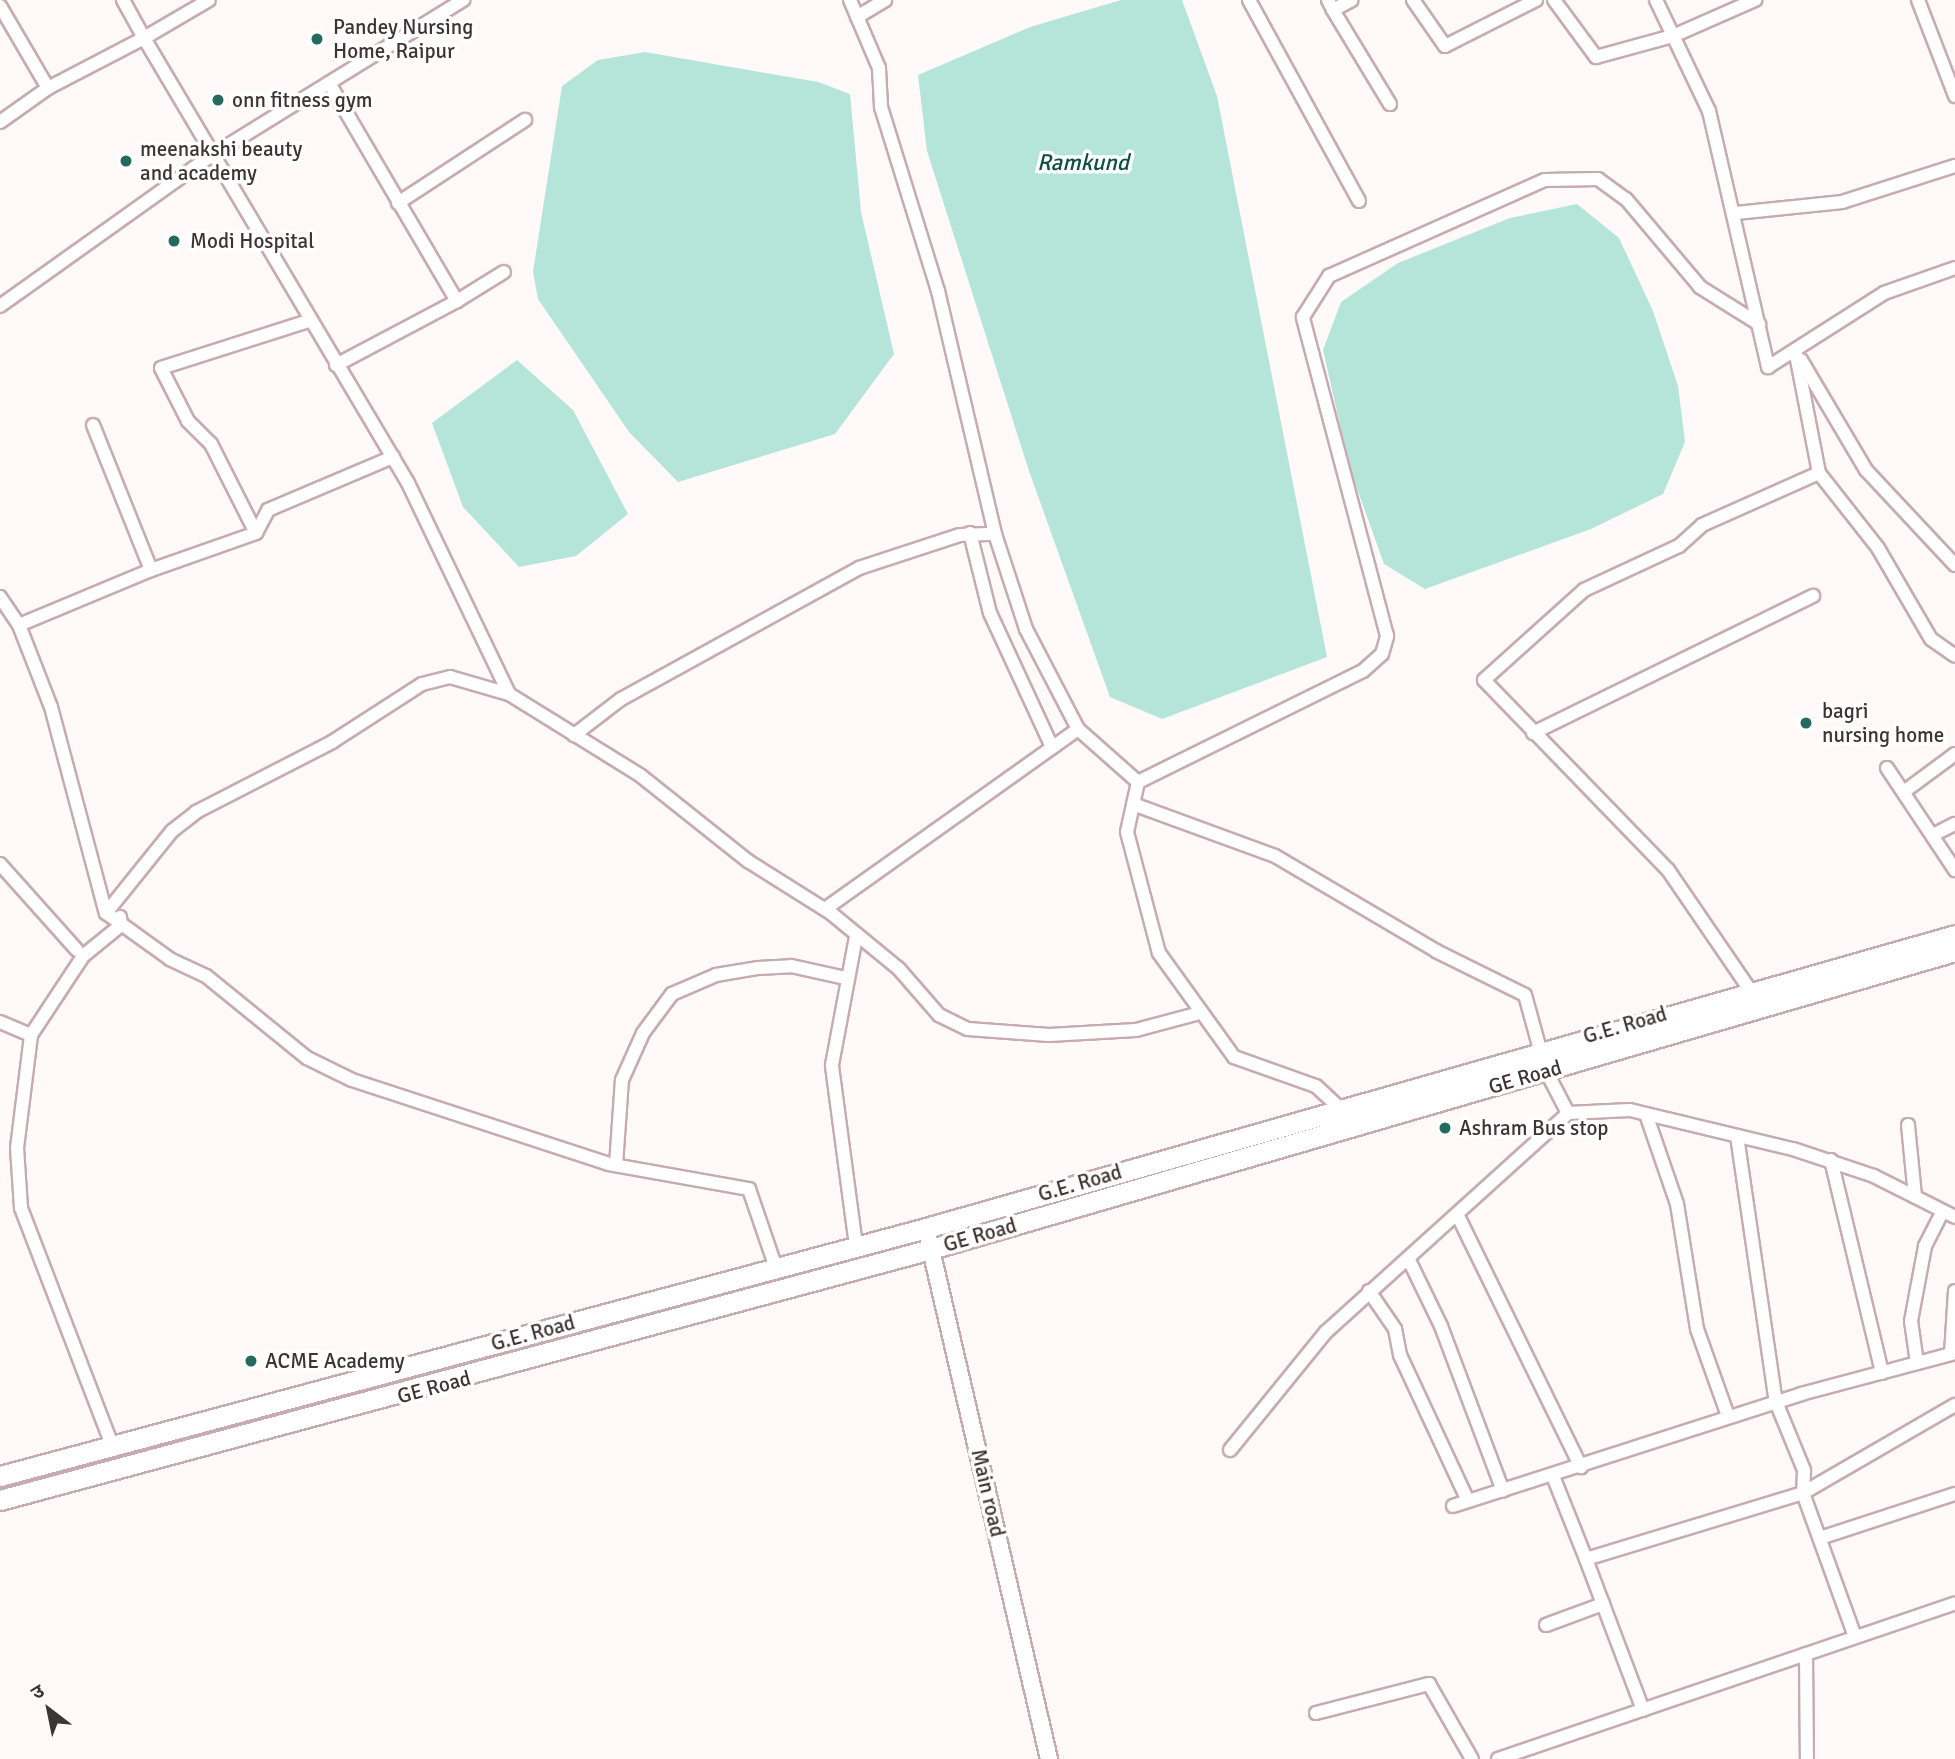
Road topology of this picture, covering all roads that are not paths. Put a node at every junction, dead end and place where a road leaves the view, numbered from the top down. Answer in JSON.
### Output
{"nodes":[{"id":1,"x":123,"y":0,"type":"edge"},
{"id":2,"x":209,"y":0,"type":"edge"},
{"id":3,"x":463,"y":0,"type":"edge"},
{"id":4,"x":850,"y":0,"type":"edge"},
{"id":5,"x":885,"y":0,"type":"edge"},
{"id":6,"x":1249,"y":0,"type":"edge"},
{"id":7,"x":1352,"y":0,"type":"edge"},
{"id":8,"x":1413,"y":0,"type":"edge"},
{"id":9,"x":1536,"y":0,"type":"edge"},
{"id":10,"x":1554,"y":0,"type":"edge"},
{"id":11,"x":1656,"y":0,"type":"edge"},
{"id":12,"x":1755,"y":0,"type":"edge"},
{"id":13,"x":1918,"y":0,"type":"edge"},
{"id":14,"x":1331,"y":5,"type":"edge"},
{"id":15,"x":0,"y":6,"type":"edge"},
{"id":16,"x":858,"y":17,"type":"junction"},
{"id":17,"x":1673,"y":36,"type":"junction"},
{"id":18,"x":144,"y":38,"type":"junction"},
{"id":19,"x":329,"y":83,"type":"junction"},
{"id":20,"x":48,"y":89,"type":"junction"},
{"id":21,"x":1955,"y":96,"type":"edge"},
{"id":22,"x":1390,"y":104,"type":"dead end"},
{"id":23,"x":525,"y":120,"type":"dead end"},
{"id":24,"x":0,"y":122,"type":"edge"},
{"id":25,"x":209,"y":157,"type":"junction"},
{"id":26,"x":1955,"y":166,"type":"edge"},
{"id":27,"x":1359,"y":201,"type":"dead end"},
{"id":28,"x":398,"y":203,"type":"junction"},
{"id":29,"x":1736,"y":214,"type":"junction"},
{"id":30,"x":1955,"y":268,"type":"edge"},
{"id":31,"x":504,"y":272,"type":"dead end"},
{"id":32,"x":457,"y":301,"type":"junction"},
{"id":33,"x":0,"y":306,"type":"edge"},
{"id":34,"x":309,"y":321,"type":"junction"},
{"id":35,"x":1759,"y":324,"type":"junction"},
{"id":36,"x":1795,"y":350,"type":"junction"},
{"id":37,"x":336,"y":365,"type":"junction"},
{"id":38,"x":93,"y":425,"type":"dead end"},
{"id":39,"x":393,"y":457,"type":"junction"},
{"id":40,"x":1819,"y":473,"type":"junction"},
{"id":41,"x":256,"y":533,"type":"junction"},
{"id":42,"x":970,"y":533,"type":"junction"},
{"id":43,"x":995,"y":534,"type":"junction"},
{"id":44,"x":1955,"y":565,"type":"edge"},
{"id":45,"x":150,"y":570,"type":"junction"},
{"id":46,"x":1813,"y":596,"type":"dead end"},
{"id":47,"x":0,"y":597,"type":"edge"},
{"id":48,"x":19,"y":625,"type":"junction"},
{"id":49,"x":1955,"y":656,"type":"edge"},
{"id":50,"x":509,"y":694,"type":"junction"},
{"id":51,"x":1078,"y":729,"type":"junction"},
{"id":52,"x":1533,"y":733,"type":"junction"},
{"id":53,"x":574,"y":735,"type":"junction"},
{"id":54,"x":1052,"y":747,"type":"junction"},
{"id":55,"x":1955,"y":754,"type":"edge"},
{"id":56,"x":1886,"y":768,"type":"dead end"},
{"id":57,"x":1138,"y":782,"type":"junction"},
{"id":58,"x":1906,"y":791,"type":"junction"},
{"id":59,"x":1133,"y":804,"type":"junction"},
{"id":60,"x":1955,"y":824,"type":"edge"},
{"id":61,"x":1933,"y":835,"type":"junction"},
{"id":62,"x":0,"y":864,"type":"edge"},
{"id":63,"x":1955,"y":870,"type":"edge"},
{"id":64,"x":118,"y":898,"type":"junction"},
{"id":65,"x":825,"y":909,"type":"junction"},
{"id":66,"x":106,"y":913,"type":"junction"},
{"id":67,"x":121,"y":924,"type":"junction"},
{"id":68,"x":1955,"y":934,"type":"edge"},
{"id":69,"x":856,"y":937,"type":"junction"},
{"id":70,"x":77,"y":950,"type":"dead end"},
{"id":71,"x":1955,"y":951,"type":"edge"},
{"id":72,"x":845,"y":978,"type":"junction"},
{"id":73,"x":1750,"y":990,"type":"junction"},
{"id":74,"x":1200,"y":1013,"type":"junction"},
{"id":75,"x":0,"y":1022,"type":"edge"},
{"id":76,"x":31,"y":1035,"type":"junction"},
{"id":77,"x":1539,"y":1049,"type":"junction"},
{"id":78,"x":1546,"y":1071,"type":"junction"},
{"id":79,"x":1341,"y":1108,"type":"junction"},
{"id":80,"x":1568,"y":1113,"type":"junction"},
{"id":81,"x":1646,"y":1114,"type":"junction"},
{"id":82,"x":1356,"y":1125,"type":"junction"},
{"id":83,"x":1908,"y":1125,"type":"dead end"},
{"id":84,"x":1737,"y":1136,"type":"junction"},
{"id":85,"x":1831,"y":1160,"type":"junction"},
{"id":86,"x":616,"y":1165,"type":"junction"},
{"id":87,"x":1915,"y":1196,"type":"junction"},
{"id":88,"x":1457,"y":1214,"type":"junction"},
{"id":89,"x":1949,"y":1214,"type":"edge"},
{"id":90,"x":926,"y":1228,"type":"junction"},
{"id":91,"x":856,"y":1246,"type":"junction"},
{"id":92,"x":931,"y":1249,"type":"junction"},
{"id":93,"x":1408,"y":1258,"type":"junction"},
{"id":94,"x":776,"y":1268,"type":"junction"},
{"id":95,"x":1370,"y":1290,"type":"junction"},
{"id":96,"x":1955,"y":1291,"type":"edge"},
{"id":97,"x":1917,"y":1363,"type":"junction"},
{"id":98,"x":1882,"y":1373,"type":"junction"},
{"id":99,"x":1776,"y":1402,"type":"junction"},
{"id":100,"x":1955,"y":1405,"type":"edge"},
{"id":101,"x":1728,"y":1416,"type":"junction"},
{"id":102,"x":113,"y":1446,"type":"junction"},
{"id":103,"x":1230,"y":1450,"type":"dead end"},
{"id":104,"x":1581,"y":1466,"type":"junction"},
{"id":105,"x":0,"y":1476,"type":"edge"},
{"id":106,"x":1553,"y":1476,"type":"junction"},
{"id":107,"x":1503,"y":1491,"type":"junction"},
{"id":108,"x":1803,"y":1493,"type":"junction"},
{"id":109,"x":1955,"y":1494,"type":"edge"},
{"id":110,"x":0,"y":1500,"type":"edge"},
{"id":111,"x":1468,"y":1501,"type":"junction"},
{"id":112,"x":1453,"y":1506,"type":"dead end"},
{"id":113,"x":1820,"y":1538,"type":"junction"},
{"id":114,"x":1586,"y":1559,"type":"junction"},
{"id":115,"x":1955,"y":1603,"type":"edge"},
{"id":116,"x":1603,"y":1604,"type":"junction"},
{"id":117,"x":1546,"y":1625,"type":"dead end"},
{"id":118,"x":1855,"y":1637,"type":"junction"},
{"id":119,"x":1806,"y":1654,"type":"junction"},
{"id":120,"x":1643,"y":1710,"type":"junction"},
{"id":121,"x":1316,"y":1713,"type":"dead end"},
{"id":122,"x":1049,"y":1759,"type":"edge"},
{"id":123,"x":1472,"y":1759,"type":"edge"},
{"id":124,"x":1497,"y":1759,"type":"edge"},
{"id":125,"x":1807,"y":1759,"type":"edge"}],
"edges":[{"from":1,"to":18,"type":"street"},
{"from":2,"to":18,"type":"street"},
{"from":3,"to":19,"type":"street"},
{"from":4,"to":16,"type":"street"},
{"from":5,"to":16,"type":"street"},
{"from":6,"to":27,"type":"street"},
{"from":7,"to":14,"type":"street"},
{"from":8,"to":9,"type":"street"},
{"from":10,"to":17,"type":"street"},
{"from":11,"to":17,"type":"street"},
{"from":12,"to":17,"type":"street"},
{"from":13,"to":21,"type":"street"},
{"from":14,"to":22,"type":"street"},
{"from":15,"to":20,"type":"street"},
{"from":16,"to":43,"type":"street"},
{"from":17,"to":29,"type":"street"},
{"from":18,"to":20,"type":"street"},
{"from":18,"to":25,"type":"street"},
{"from":19,"to":25,"type":"street"},
{"from":19,"to":28,"type":"street"},
{"from":20,"to":24,"type":"street"},
{"from":23,"to":28,"type":"street"},
{"from":25,"to":33,"type":"street"},
{"from":25,"to":34,"type":"street"},
{"from":26,"to":29,"type":"street"},
{"from":28,"to":32,"type":"street"},
{"from":29,"to":35,"type":"street"},
{"from":30,"to":36,"type":"street"},
{"from":31,"to":32,"type":"street"},
{"from":32,"to":37,"type":"street"},
{"from":34,"to":37,"type":"street"},
{"from":34,"to":41,"type":"street"},
{"from":35,"to":36,"type":"street"},
{"from":35,"to":57,"type":"street"},
{"from":36,"to":40,"type":"street"},
{"from":36,"to":44,"type":"street"},
{"from":37,"to":39,"type":"street"},
{"from":38,"to":45,"type":"street"},
{"from":39,"to":41,"type":"street"},
{"from":39,"to":50,"type":"street"},
{"from":40,"to":49,"type":"street"},
{"from":40,"to":52,"type":"street"},
{"from":41,"to":45,"type":"street"},
{"from":42,"to":43,"type":"street"},
{"from":42,"to":53,"type":"street"},
{"from":42,"to":54,"type":"street"},
{"from":43,"to":51,"type":"street"},
{"from":45,"to":48,"type":"street"},
{"from":46,"to":52,"type":"street"},
{"from":47,"to":48,"type":"street"},
{"from":48,"to":66,"type":"street"},
{"from":50,"to":53,"type":"street"},
{"from":50,"to":64,"type":"street"},
{"from":51,"to":54,"type":"street"},
{"from":51,"to":57,"type":"street"},
{"from":52,"to":73,"type":"street"},
{"from":53,"to":65,"type":"street"},
{"from":54,"to":65,"type":"street"},
{"from":55,"to":58,"type":"street"},
{"from":56,"to":58,"type":"street"},
{"from":57,"to":59,"type":"street"},
{"from":58,"to":61,"type":"street"},
{"from":59,"to":74,"type":"street"},
{"from":59,"to":77,"type":"street"},
{"from":60,"to":61,"type":"street"},
{"from":61,"to":63,"type":"street"},
{"from":62,"to":70,"type":"street"},
{"from":64,"to":66,"type":"street"},
{"from":64,"to":67,"type":"street"},
{"from":65,"to":69,"type":"street"},
{"from":66,"to":67,"type":"street"},
{"from":67,"to":76,"type":"street"},
{"from":67,"to":86,"type":"street"},
{"from":68,"to":73,"type":"main road","name":"G.E. Road"},
{"from":69,"to":72,"type":"street"},
{"from":69,"to":74,"type":"street"},
{"from":71,"to":78,"type":"main road","name":"GE Road"},
{"from":72,"to":86,"type":"street"},
{"from":72,"to":91,"type":"street"},
{"from":73,"to":77,"type":"main road","name":"G.E. Road"},
{"from":74,"to":79,"type":"street"},
{"from":75,"to":76,"type":"street"},
{"from":76,"to":102,"type":"street"},
{"from":77,"to":78,"type":"street"},
{"from":77,"to":79,"type":"main road","name":"G.E. Road"},
{"from":78,"to":80,"type":"street"},
{"from":78,"to":82,"type":"main road","name":"GE Road"},
{"from":79,"to":82,"type":"street"},
{"from":79,"to":90,"type":"main road","name":"G.E. Road"},
{"from":80,"to":81,"type":"street"},
{"from":80,"to":88,"type":"street"},
{"from":81,"to":84,"type":"street"},
{"from":81,"to":101,"type":"street"},
{"from":82,"to":92,"type":"main road","name":"GE Road"},
{"from":83,"to":87,"type":"street"},
{"from":84,"to":85,"type":"street"},
{"from":84,"to":99,"type":"street"},
{"from":85,"to":87,"type":"street"},
{"from":85,"to":98,"type":"street"},
{"from":86,"to":94,"type":"street"},
{"from":87,"to":89,"type":"street"},
{"from":88,"to":93,"type":"street"},
{"from":88,"to":104,"type":"street"},
{"from":89,"to":97,"type":"street"},
{"from":90,"to":91,"type":"main road","name":"G.E. Road"},
{"from":90,"to":92,"type":"street","name":"Main road"},
{"from":91,"to":94,"type":"main road","name":"G.E. Road"},
{"from":92,"to":110,"type":"main road","name":"GE Road"},
{"from":92,"to":122,"type":"street","name":"Main road"},
{"from":93,"to":95,"type":"street"},
{"from":93,"to":107,"type":"street"},
{"from":94,"to":102,"type":"main road","name":"G.E. Road"},
{"from":95,"to":103,"type":"street"},
{"from":95,"to":111,"type":"street"},
{"from":96,"to":97,"type":"street"},
{"from":97,"to":98,"type":"street"},
{"from":98,"to":99,"type":"street"},
{"from":99,"to":101,"type":"street"},
{"from":99,"to":108,"type":"street"},
{"from":100,"to":108,"type":"street"},
{"from":101,"to":104,"type":"street"},
{"from":102,"to":105,"type":"main road","name":"G.E. Road"},
{"from":104,"to":106,"type":"street"},
{"from":106,"to":107,"type":"street"},
{"from":106,"to":114,"type":"street"},
{"from":107,"to":111,"type":"street"},
{"from":108,"to":113,"type":"street"},
{"from":108,"to":114,"type":"street"},
{"from":109,"to":113,"type":"street"},
{"from":111,"to":112,"type":"street"},
{"from":113,"to":118,"type":"street"},
{"from":114,"to":116,"type":"street"},
{"from":115,"to":118,"type":"street"},
{"from":116,"to":117,"type":"street"},
{"from":116,"to":120,"type":"street"},
{"from":118,"to":119,"type":"street"},
{"from":119,"to":120,"type":"street"},
{"from":119,"to":125,"type":"street"},
{"from":120,"to":124,"type":"street"},
{"from":121,"to":123,"type":"street"}]}
